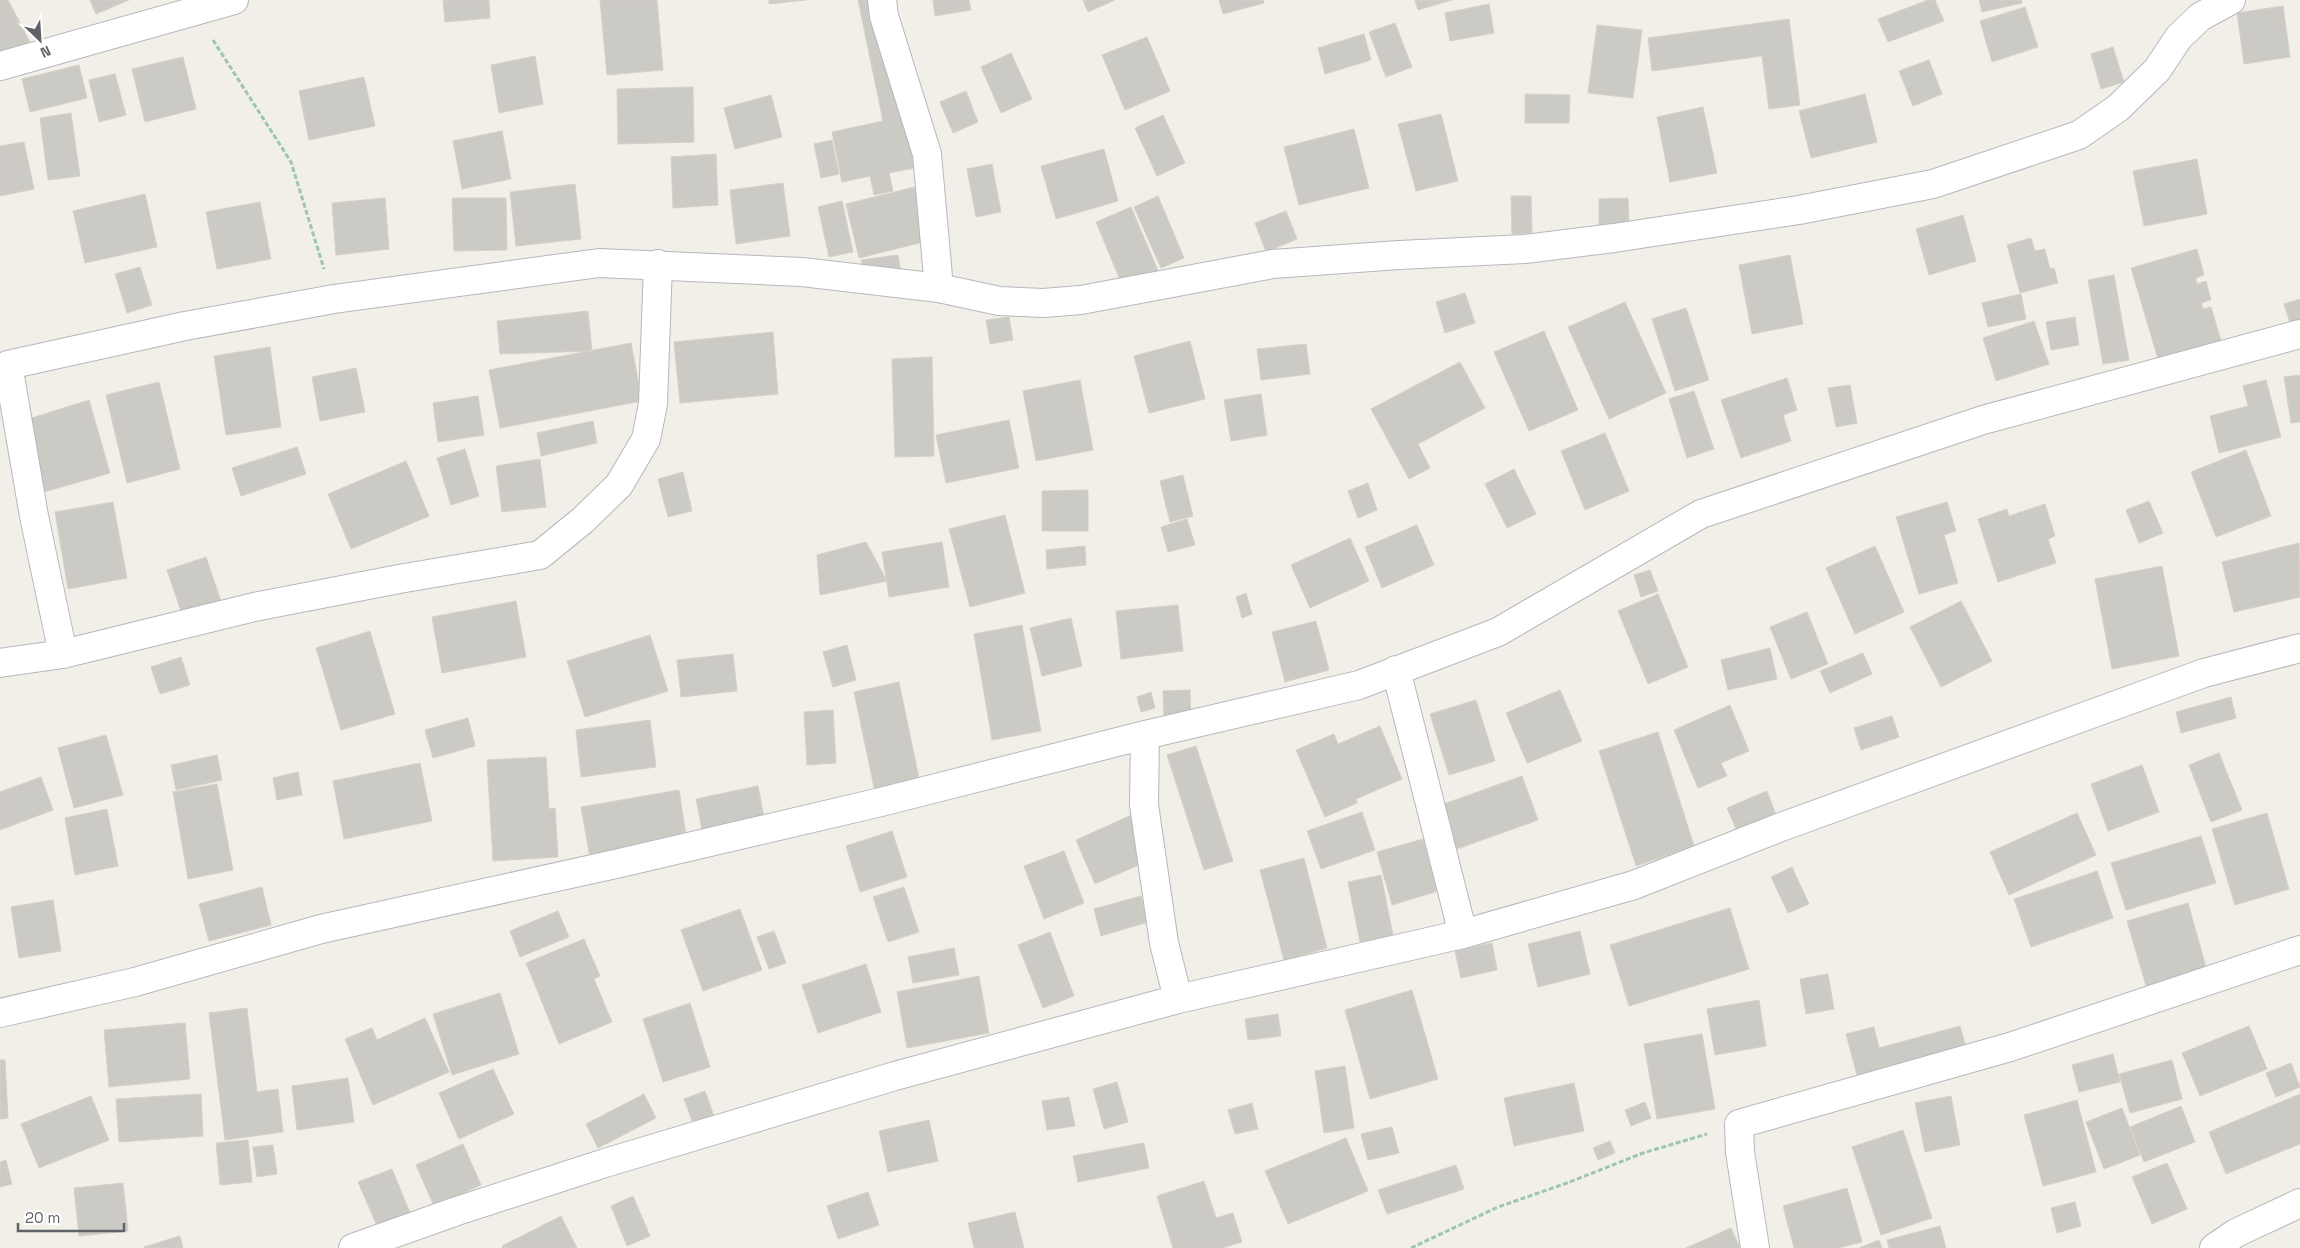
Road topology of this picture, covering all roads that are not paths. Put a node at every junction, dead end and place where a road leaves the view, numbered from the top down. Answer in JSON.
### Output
{"nodes":[{"id":1,"x":234,"y":0,"type":"edge"},
{"id":2,"x":882,"y":0,"type":"edge"},
{"id":3,"x":2231,"y":0,"type":"edge"},
{"id":4,"x":0,"y":66,"type":"edge"},
{"id":5,"x":658,"y":264,"type":"junction"},
{"id":6,"x":939,"y":288,"type":"junction"},
{"id":7,"x":2300,"y":334,"type":"edge"},
{"id":8,"x":2300,"y":648,"type":"edge"},
{"id":9,"x":63,"y":654,"type":"junction"},
{"id":10,"x":0,"y":663,"type":"edge"},
{"id":11,"x":1396,"y":670,"type":"junction"},
{"id":12,"x":1145,"y":735,"type":"junction"},
{"id":13,"x":1463,"y":934,"type":"junction"},
{"id":14,"x":2300,"y":950,"type":"edge"},
{"id":15,"x":1178,"y":999,"type":"junction"},
{"id":16,"x":0,"y":1012,"type":"edge"},
{"id":17,"x":2300,"y":1203,"type":"edge"},
{"id":18,"x":353,"y":1248,"type":"edge"},
{"id":19,"x":1755,"y":1248,"type":"edge"},
{"id":20,"x":2214,"y":1248,"type":"edge"}],
"edges":[{"from":1,"to":4,"type":"street"},
{"from":2,"to":6,"type":"street"},
{"from":3,"to":6,"type":"street"},
{"from":5,"to":6,"type":"street"},
{"from":5,"to":9,"type":"street"},
{"from":5,"to":9,"type":"street"},
{"from":7,"to":11,"type":"street"},
{"from":8,"to":13,"type":"street"},
{"from":9,"to":10,"type":"street"},
{"from":11,"to":12,"type":"street"},
{"from":11,"to":13,"type":"street"},
{"from":12,"to":15,"type":"street"},
{"from":12,"to":16,"type":"street"},
{"from":13,"to":15,"type":"street"},
{"from":14,"to":19,"type":"street"},
{"from":15,"to":18,"type":"street"},
{"from":17,"to":20,"type":"street"}]}
